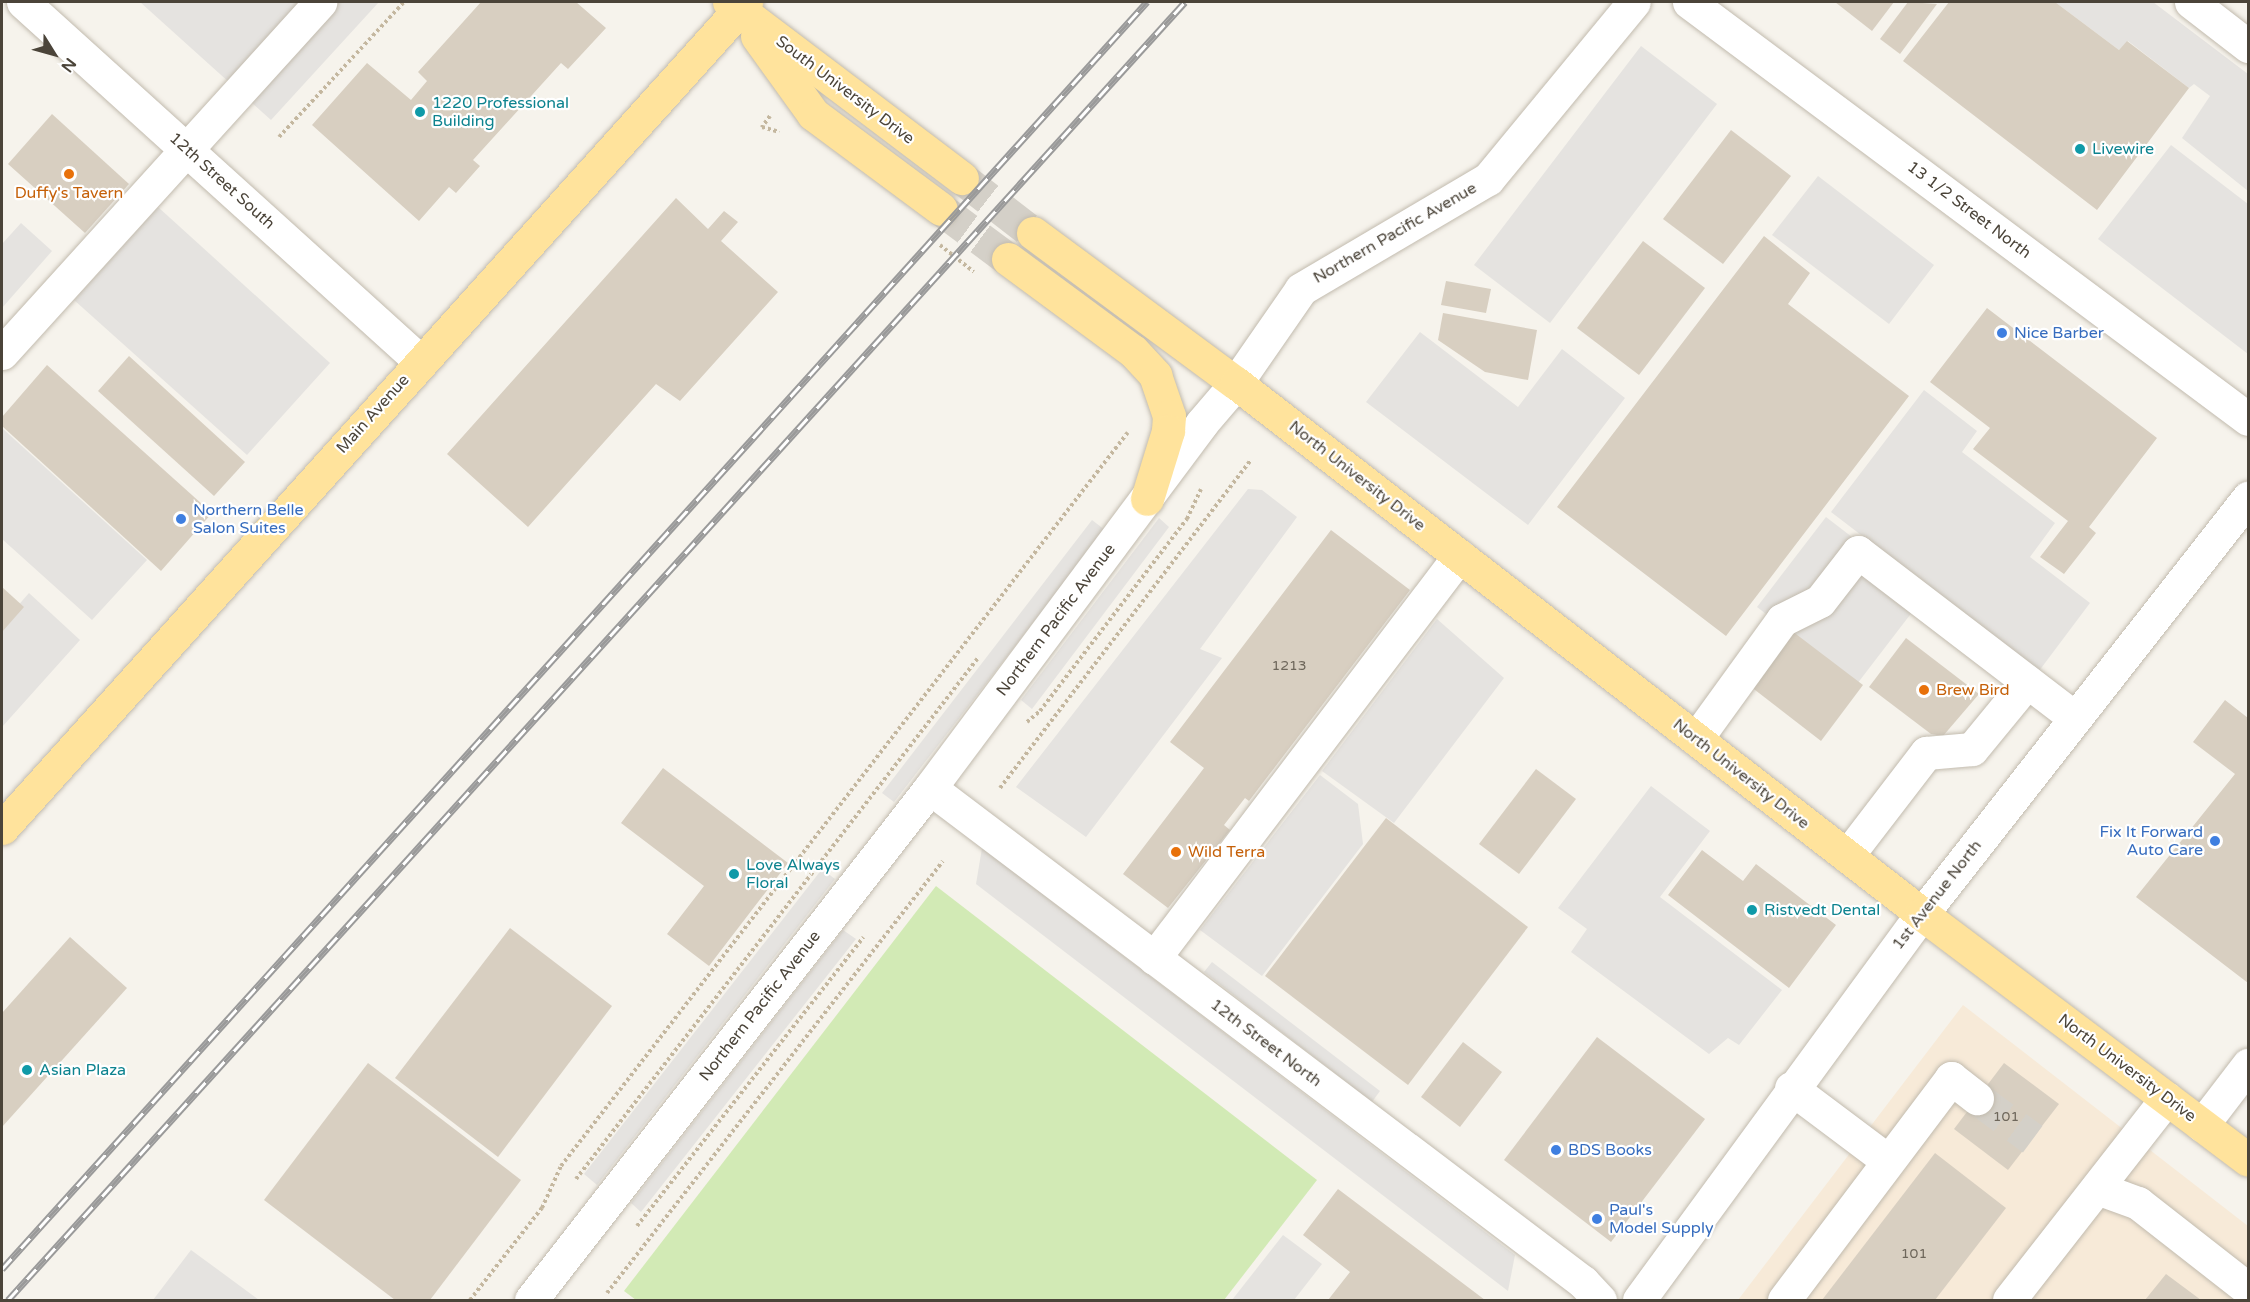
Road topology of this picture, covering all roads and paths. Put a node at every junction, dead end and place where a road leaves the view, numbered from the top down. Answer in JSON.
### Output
{"nodes":[{"id":1,"x":23,"y":2,"type":"edge"},
{"id":2,"x":320,"y":2,"type":"edge"},
{"id":3,"x":404,"y":2,"type":"edge"},
{"id":4,"x":1634,"y":2,"type":"edge"},
{"id":5,"x":1689,"y":2,"type":"edge"},
{"id":6,"x":2190,"y":2,"type":"edge"},
{"id":7,"x":738,"y":4,"type":"edge"},
{"id":8,"x":2248,"y":46,"type":"edge"},
{"id":9,"x":762,"y":127,"type":"dead end"},
{"id":10,"x":784,"y":135,"type":"dead end"},
{"id":11,"x":279,"y":137,"type":"dead end"},
{"id":12,"x":186,"y":149,"type":"junction"},
{"id":13,"x":962,"y":178,"type":"tunnel mouth"},
{"id":14,"x":941,"y":209,"type":"tunnel mouth"},
{"id":15,"x":1033,"y":233,"type":"tunnel mouth"},
{"id":16,"x":937,"y":243,"type":"dead end"},
{"id":17,"x":1008,"y":259,"type":"tunnel mouth"},
{"id":18,"x":983,"y":279,"type":"dead end"},
{"id":19,"x":2,"y":353,"type":"edge"},
{"id":20,"x":421,"y":362,"type":"junction"},
{"id":21,"x":1236,"y":383,"type":"junction"},
{"id":22,"x":2248,"y":419,"type":"edge"},
{"id":23,"x":1133,"y":426,"type":"dead end"},
{"id":24,"x":1250,"y":461,"type":"dead end"},
{"id":25,"x":1206,"y":480,"type":"dead end"},
{"id":26,"x":2248,"y":498,"type":"edge"},
{"id":27,"x":1147,"y":499,"type":"junction"},
{"id":28,"x":1459,"y":556,"type":"junction"},
{"id":29,"x":979,"y":657,"type":"dead end"},
{"id":30,"x":2027,"y":682,"type":"junction"},
{"id":31,"x":2075,"y":718,"type":"junction"},
{"id":32,"x":1024,"y":724,"type":"dead end"},
{"id":33,"x":1696,"y":739,"type":"junction"},
{"id":34,"x":930,"y":788,"type":"junction"},
{"id":35,"x":1000,"y":788,"type":"dead end"},
{"id":36,"x":2,"y":828,"type":"edge"},
{"id":37,"x":1847,"y":856,"type":"junction"},
{"id":38,"x":943,"y":861,"type":"dead end"},
{"id":39,"x":1922,"y":914,"type":"junction"},
{"id":40,"x":1154,"y":958,"type":"junction"},
{"id":41,"x":2248,"y":1065,"type":"edge"},
{"id":42,"x":1791,"y":1088,"type":"junction"},
{"id":43,"x":1977,"y":1098,"type":"tunnel mouth"},
{"id":44,"x":2168,"y":1098,"type":"junction"},
{"id":45,"x":2202,"y":1125,"type":"junction"},
{"id":46,"x":1887,"y":1160,"type":"junction"},
{"id":47,"x":2248,"y":1160,"type":"edge"},
{"id":48,"x":2097,"y":1188,"type":"junction"},
{"id":49,"x":571,"y":1189,"type":"dead end"},
{"id":50,"x":2247,"y":1284,"type":"edge"},
{"id":51,"x":607,"y":1293,"type":"dead end"},
{"id":52,"x":470,"y":1300,"type":"edge"},
{"id":53,"x":531,"y":1300,"type":"edge"},
{"id":54,"x":1600,"y":1300,"type":"edge"},
{"id":55,"x":1639,"y":1300,"type":"edge"},
{"id":56,"x":1784,"y":1300,"type":"edge"},
{"id":57,"x":2009,"y":1300,"type":"edge"}],
"edges":[{"from":1,"to":12,"type":"street","name":"12th Street South"},
{"from":2,"to":12,"type":"street"},
{"from":3,"to":11,"type":"path"},
{"from":4,"to":21,"type":"street","name":"Northern Pacific Avenue"},
{"from":5,"to":22,"type":"street","name":"13 1/2 Street North"},
{"from":6,"to":8,"type":"street"},
{"from":7,"to":13,"type":"main road","name":"South University Drive"},
{"from":7,"to":14,"type":"main road"},
{"from":7,"to":20,"type":"main road","name":"Main Avenue"},
{"from":9,"to":10,"type":"path"},
{"from":12,"to":19,"type":"street"},
{"from":12,"to":20,"type":"street","name":"12th Street South"},
{"from":15,"to":21,"type":"main road"},
{"from":16,"to":18,"type":"path"},
{"from":17,"to":27,"type":"main road"},
{"from":20,"to":36,"type":"main road","name":"Main Avenue"},
{"from":21,"to":27,"type":"street","name":"Northern Pacific Avenue"},
{"from":21,"to":28,"type":"main road","name":"North University Drive"},
{"from":23,"to":52,"type":"path"},
{"from":24,"to":35,"type":"path"},
{"from":25,"to":32,"type":"path"},
{"from":26,"to":31,"type":"street","name":"1st Avenue North"},
{"from":27,"to":34,"type":"street","name":"Northern Pacific Avenue"},
{"from":28,"to":33,"type":"main road","name":"North University Drive"},
{"from":28,"to":40,"type":"street"},
{"from":29,"to":49,"type":"path"},
{"from":30,"to":31,"type":"street"},
{"from":30,"to":33,"type":"street"},
{"from":30,"to":37,"type":"street"},
{"from":31,"to":39,"type":"street","name":"1st Avenue North"},
{"from":33,"to":37,"type":"main road","name":"North University Drive"},
{"from":34,"to":40,"type":"street","name":"12th Street North"},
{"from":34,"to":53,"type":"street","name":"Northern Pacific Avenue"},
{"from":37,"to":39,"type":"main road","name":"North University Drive"},
{"from":38,"to":51,"type":"path"},
{"from":39,"to":42,"type":"street","name":"1st Avenue North"},
{"from":39,"to":44,"type":"main road","name":"North University Drive"},
{"from":40,"to":54,"type":"street","name":"12th Street North"},
{"from":41,"to":45,"type":"street"},
{"from":42,"to":46,"type":"street"},
{"from":42,"to":55,"type":"street","name":"1st Avenue North"},
{"from":43,"to":46,"type":"street"},
{"from":44,"to":45,"type":"main road","name":"North University Drive"},
{"from":44,"to":48,"type":"street"},
{"from":45,"to":47,"type":"main road","name":"North University Drive"},
{"from":46,"to":56,"type":"street"},
{"from":48,"to":50,"type":"street"},
{"from":48,"to":57,"type":"street"}]}
